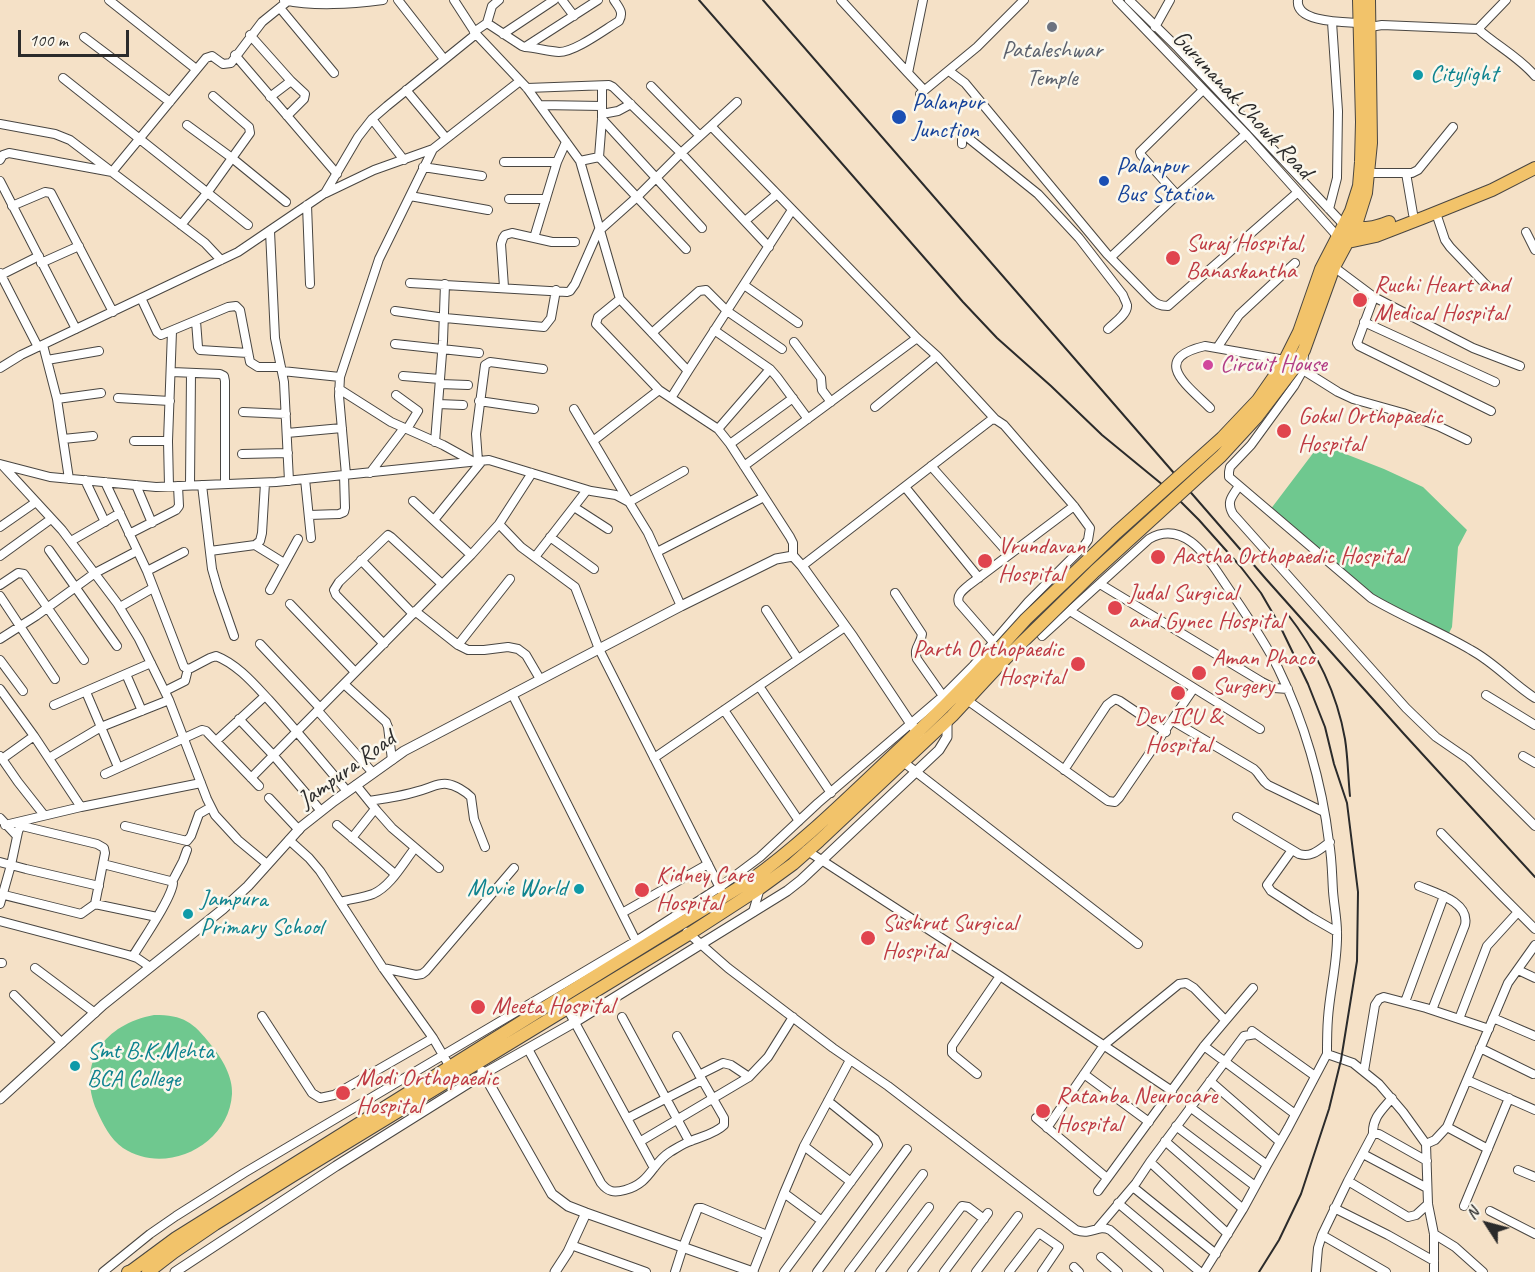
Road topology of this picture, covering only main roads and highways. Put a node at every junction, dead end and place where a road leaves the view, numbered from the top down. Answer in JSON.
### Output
{"nodes":[{"id":1,"x":1359,"y":0,"type":"edge"},
{"id":2,"x":1369,"y":0,"type":"edge"},
{"id":3,"x":1365,"y":25,"type":"junction"},
{"id":4,"x":1535,"y":159,"type":"edge"},
{"id":5,"x":1535,"y":168,"type":"edge"},
{"id":6,"x":1349,"y":227,"type":"junction"},
{"id":7,"x":1343,"y":239,"type":"junction"},
{"id":8,"x":1291,"y":365,"type":"junction"},
{"id":9,"x":998,"y":651,"type":"junction"},
{"id":10,"x":918,"y":732,"type":"junction"},
{"id":11,"x":803,"y":847,"type":"junction"},
{"id":12,"x":474,"y":1058,"type":"junction"},
{"id":13,"x":130,"y":1272,"type":"edge"},
{"id":14,"x":148,"y":1272,"type":"edge"}],
"edges":[{"from":1,"to":3,"type":"main road"},
{"from":2,"to":3,"type":"main road"},
{"from":3,"to":6,"type":"main road"},
{"from":3,"to":6,"type":"main road"},
{"from":4,"to":6,"type":"main road"},
{"from":5,"to":7,"type":"main road"},
{"from":6,"to":7,"type":"main road"},
{"from":7,"to":8,"type":"main road"},
{"from":7,"to":8,"type":"main road"},
{"from":8,"to":9,"type":"main road","bridge":true},
{"from":9,"to":10,"type":"main road"},
{"from":9,"to":10,"type":"main road"},
{"from":10,"to":11,"type":"main road"},
{"from":11,"to":12,"type":"main road"},
{"from":11,"to":12,"type":"main road"},
{"from":12,"to":13,"type":"main road"},
{"from":12,"to":14,"type":"main road"}]}
